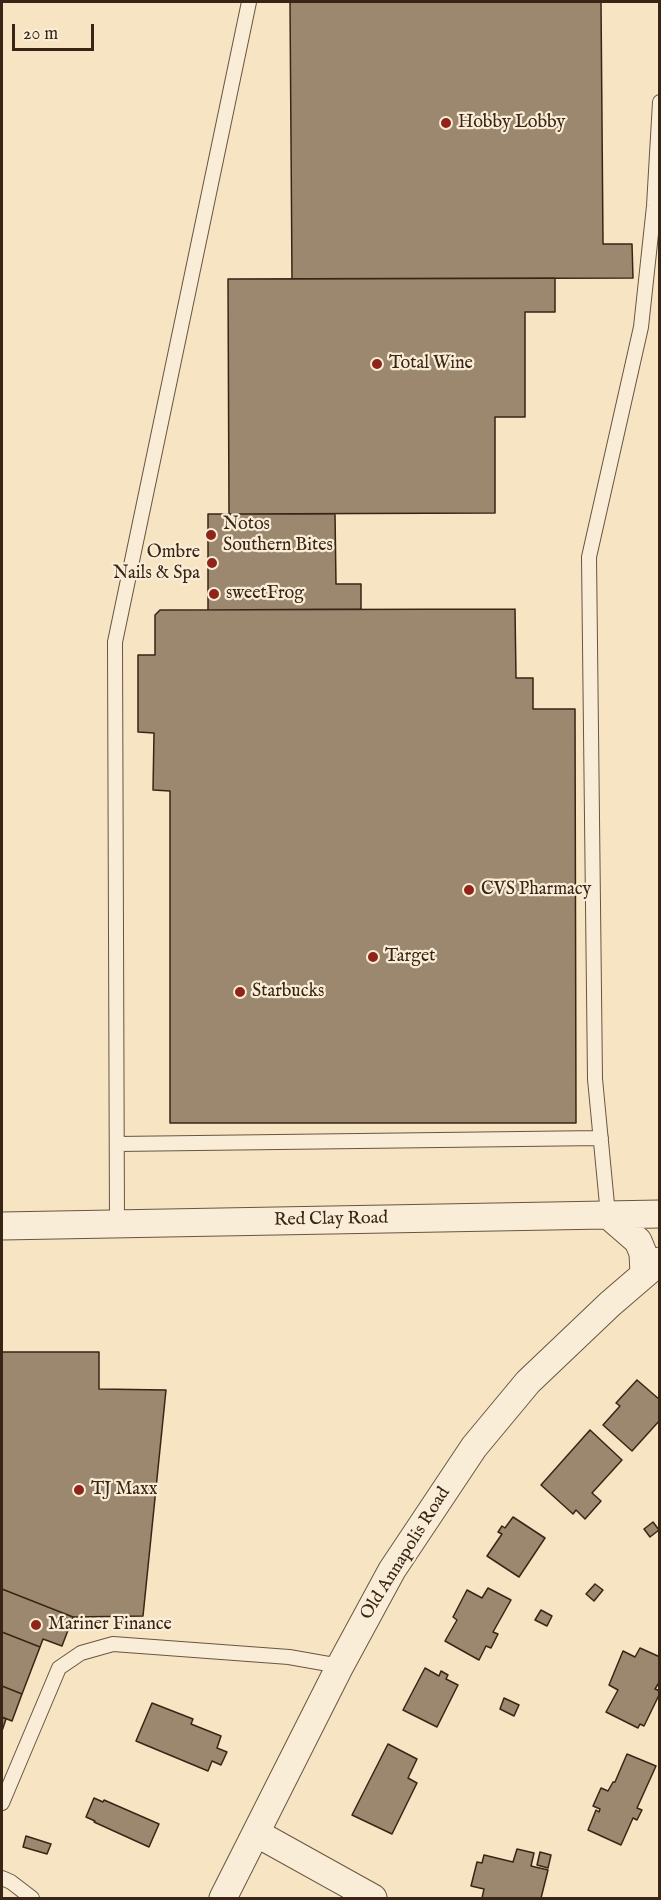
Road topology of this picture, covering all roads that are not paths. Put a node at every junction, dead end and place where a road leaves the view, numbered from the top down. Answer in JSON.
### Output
{"nodes":[{"id":1,"x":249,"y":2,"type":"edge"},
{"id":2,"x":660,"y":102,"type":"edge"},
{"id":3,"x":601,"y":1138,"type":"junction"},
{"id":4,"x":117,"y":1144,"type":"junction"},
{"id":5,"x":660,"y":1214,"type":"edge"},
{"id":6,"x":608,"y":1215,"type":"junction"},
{"id":7,"x":117,"y":1224,"type":"junction"},
{"id":8,"x":2,"y":1226,"type":"edge"},
{"id":9,"x":652,"y":1268,"type":"edge"},
{"id":10,"x":340,"y":1666,"type":"junction"},
{"id":11,"x":2,"y":1803,"type":"edge"},
{"id":12,"x":256,"y":1833,"type":"junction"},
{"id":13,"x":2,"y":1878,"type":"edge"},
{"id":14,"x":33,"y":1899,"type":"edge"},
{"id":15,"x":223,"y":1899,"type":"edge"},
{"id":16,"x":373,"y":1899,"type":"edge"}],
"edges":[{"from":1,"to":4,"type":"lane"},
{"from":2,"to":3,"type":"lane"},
{"from":3,"to":4,"type":"lane"},
{"from":3,"to":6,"type":"lane"},
{"from":4,"to":7,"type":"lane"},
{"from":5,"to":6,"type":"street","name":"Red Clay Road"},
{"from":6,"to":7,"type":"street","name":"Red Clay Road"},
{"from":6,"to":9,"type":"street"},
{"from":7,"to":8,"type":"street","name":"Red Clay Road"},
{"from":9,"to":10,"type":"street","name":"Old Annapolis Road"},
{"from":10,"to":11,"type":"lane"},
{"from":10,"to":12,"type":"street","name":"Old Annapolis Road"},
{"from":12,"to":15,"type":"street","name":"Old Annapolis Road"},
{"from":12,"to":16,"type":"street"},
{"from":13,"to":14,"type":"lane"}]}
